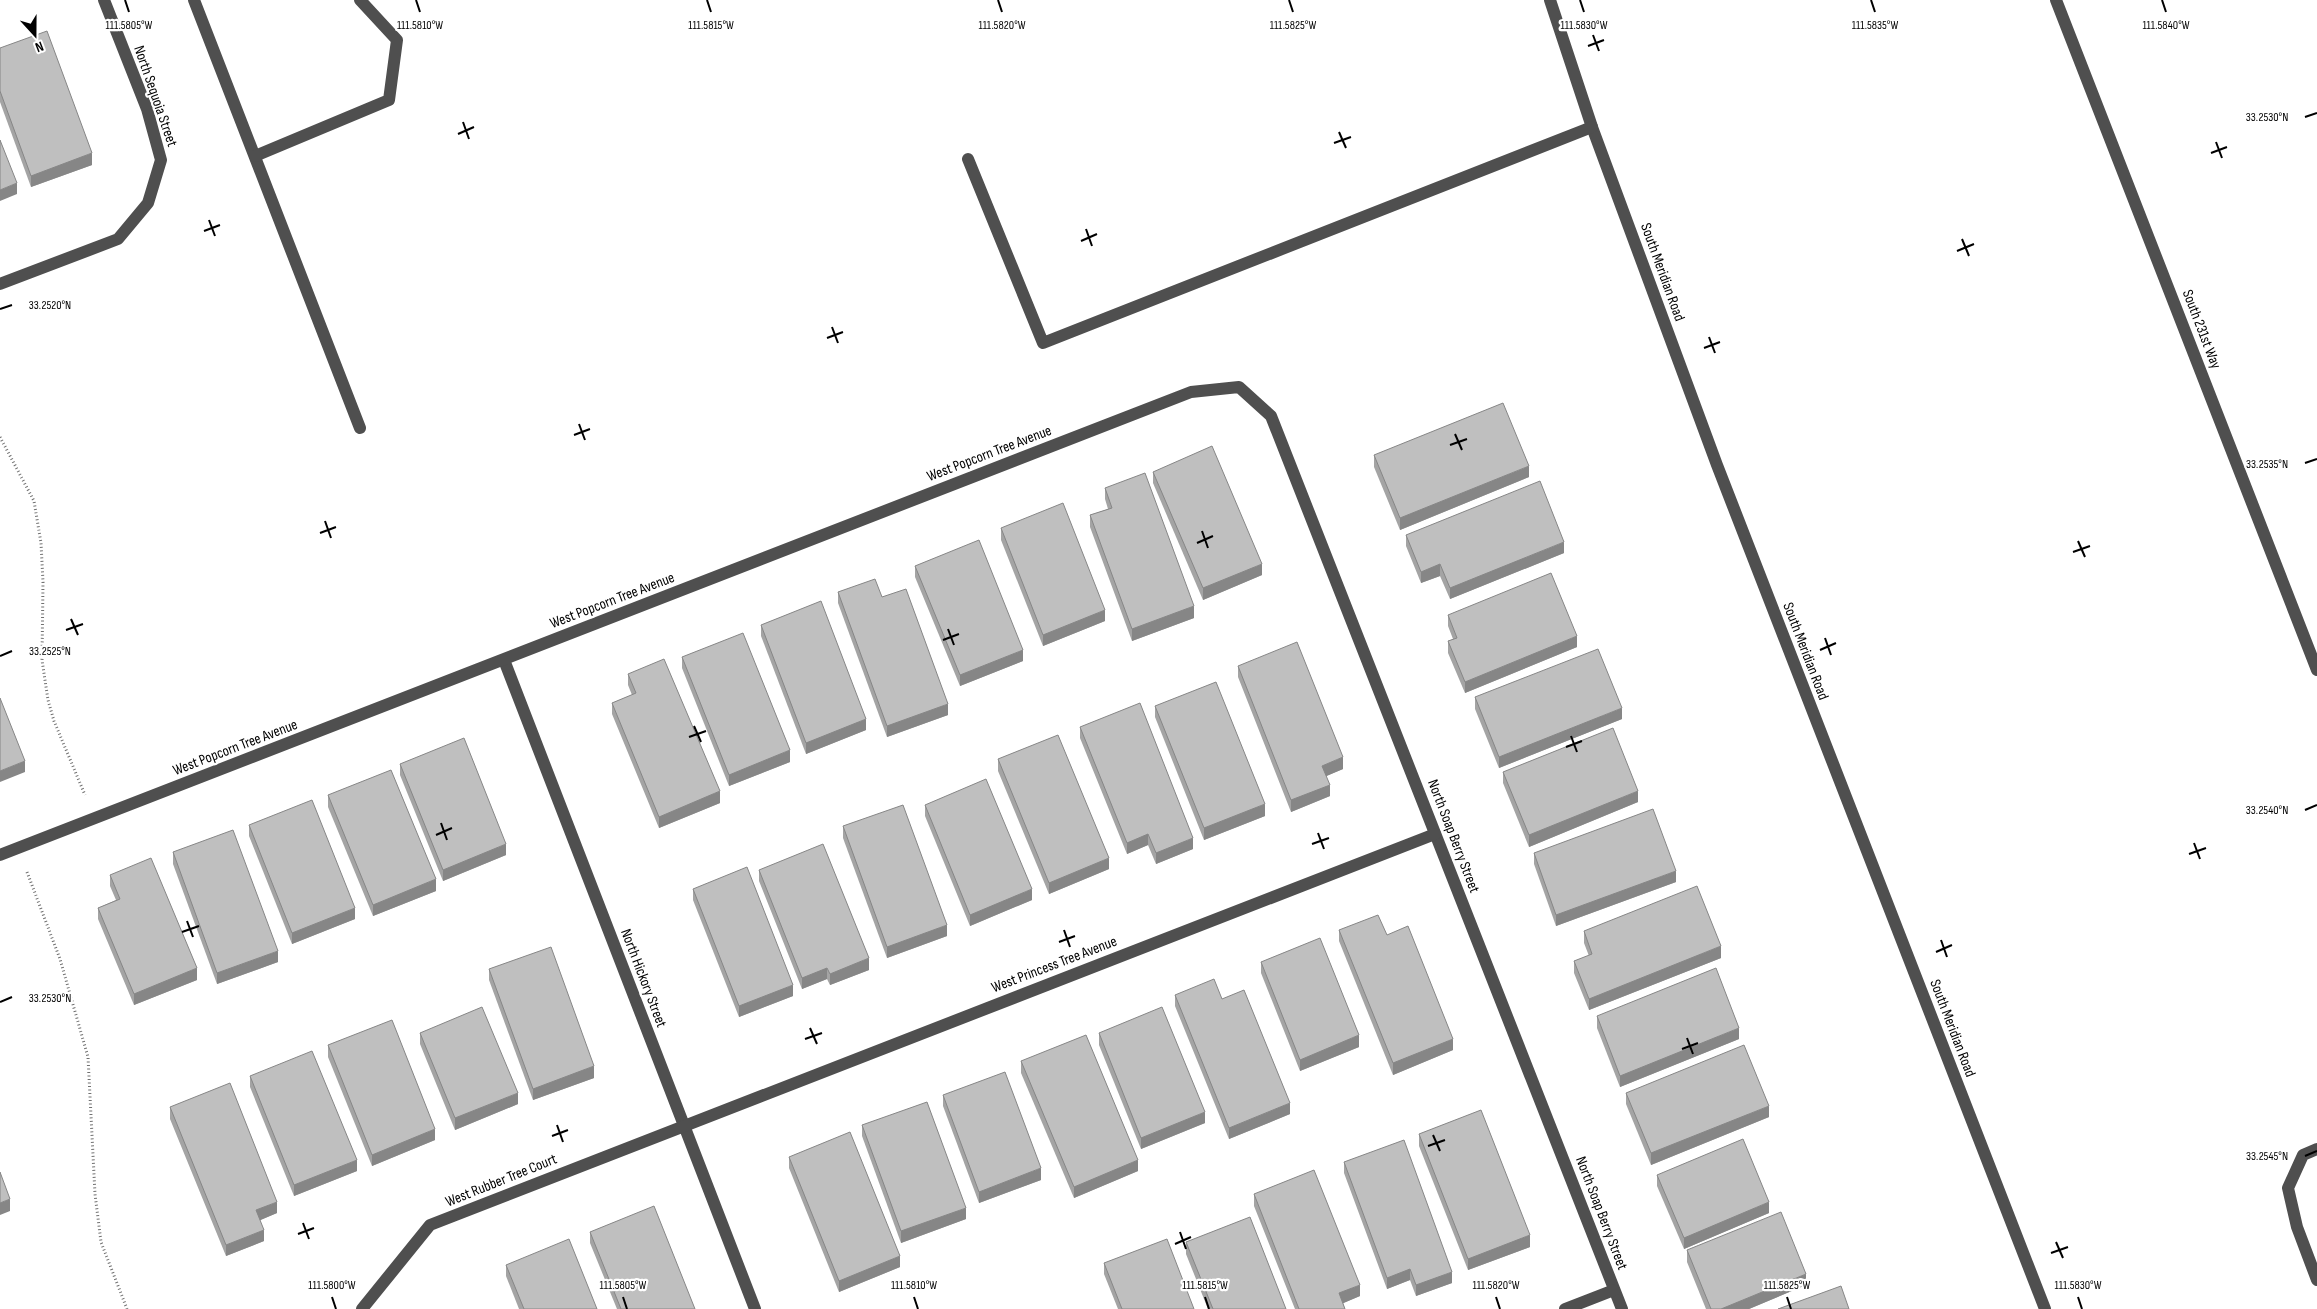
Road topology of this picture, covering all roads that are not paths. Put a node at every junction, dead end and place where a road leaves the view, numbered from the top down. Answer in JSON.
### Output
{"nodes":[{"id":1,"x":104,"y":0,"type":"edge"},
{"id":2,"x":194,"y":0,"type":"edge"},
{"id":3,"x":360,"y":0,"type":"edge"},
{"id":4,"x":1550,"y":0,"type":"edge"},
{"id":5,"x":2056,"y":0,"type":"edge"},
{"id":6,"x":1592,"y":127,"type":"junction"},
{"id":7,"x":254,"y":156,"type":"junction"},
{"id":8,"x":968,"y":160,"type":"dead end"},
{"id":9,"x":0,"y":284,"type":"edge"},
{"id":10,"x":1239,"y":387,"type":"joint"},
{"id":11,"x":360,"y":428,"type":"dead end"},
{"id":12,"x":504,"y":660,"type":"junction"},
{"id":13,"x":2317,"y":670,"type":"edge"},
{"id":14,"x":1435,"y":834,"type":"junction"},
{"id":15,"x":0,"y":855,"type":"edge"},
{"id":16,"x":684,"y":1125,"type":"junction"},
{"id":17,"x":2317,"y":1149,"type":"edge"},
{"id":18,"x":2317,"y":1280,"type":"edge"},
{"id":19,"x":1614,"y":1290,"type":"junction"},
{"id":20,"x":362,"y":1309,"type":"edge"},
{"id":21,"x":755,"y":1309,"type":"edge"},
{"id":22,"x":1565,"y":1309,"type":"edge"},
{"id":23,"x":1622,"y":1309,"type":"edge"},
{"id":24,"x":2045,"y":1309,"type":"edge"}],
"edges":[{"from":1,"to":9,"type":"street","name":"North Sequoia Street"},
{"from":2,"to":7,"type":"street"},
{"from":3,"to":7,"type":"street"},
{"from":4,"to":6,"type":"street","name":"South Meridian Road"},
{"from":5,"to":13,"type":"street","name":"South 231st Way"},
{"from":6,"to":8,"type":"street"},
{"from":6,"to":24,"type":"street","name":"South Meridian Road"},
{"from":7,"to":11,"type":"street"},
{"from":10,"to":12,"type":"street","name":"West Popcorn Tree Avenue"},
{"from":10,"to":14,"type":"street","name":"North Soap Berry Street"},
{"from":12,"to":15,"type":"street","name":"West Popcorn Tree Avenue"},
{"from":12,"to":16,"type":"street","name":"North Hickory Street"},
{"from":14,"to":16,"type":"street","name":"West Princess Tree Avenue"},
{"from":14,"to":19,"type":"street","name":"North Soap Berry Street"},
{"from":16,"to":20,"type":"street","name":"West Rubber Tree Court"},
{"from":16,"to":21,"type":"street","name":"North Hickory Street"},
{"from":17,"to":18,"type":"street"},
{"from":19,"to":22,"type":"street"},
{"from":19,"to":23,"type":"street","name":"North Soap Berry Street"}]}
